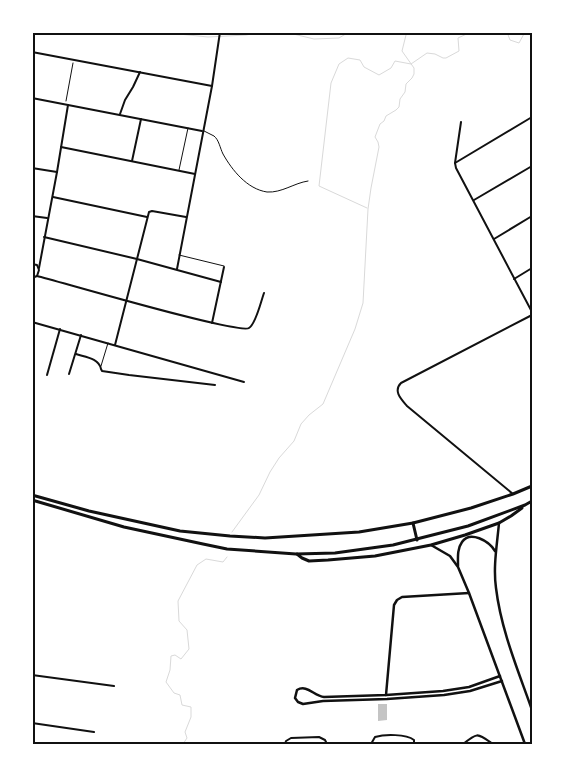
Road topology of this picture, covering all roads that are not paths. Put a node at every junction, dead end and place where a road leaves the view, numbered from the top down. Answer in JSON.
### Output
{"nodes":[{"id":1,"x":220,"y":32,"type":"edge"},
{"id":2,"x":32,"y":52,"type":"edge"},
{"id":3,"x":140,"y":72,"type":"junction"},
{"id":4,"x":212,"y":86,"type":"junction"},
{"id":5,"x":32,"y":98,"type":"edge"},
{"id":6,"x":67,"y":105,"type":"junction"},
{"id":7,"x":120,"y":114,"type":"junction"},
{"id":8,"x":532,"y":117,"type":"edge"},
{"id":9,"x":141,"y":118,"type":"junction"},
{"id":10,"x":461,"y":122,"type":"dead end"},
{"id":11,"x":188,"y":128,"type":"junction"},
{"id":12,"x":203,"y":131,"type":"junction"},
{"id":13,"x":61,"y":147,"type":"junction"},
{"id":14,"x":132,"y":161,"type":"junction"},
{"id":15,"x":455,"y":163,"type":"junction"},
{"id":16,"x":532,"y":166,"type":"edge"},
{"id":17,"x":32,"y":168,"type":"edge"},
{"id":18,"x":179,"y":171,"type":"junction"},
{"id":19,"x":57,"y":172,"type":"junction"},
{"id":20,"x":195,"y":174,"type":"junction"},
{"id":21,"x":308,"y":181,"type":"dead end"},
{"id":22,"x":53,"y":197,"type":"junction"},
{"id":23,"x":474,"y":200,"type":"junction"},
{"id":24,"x":32,"y":216,"type":"edge"},
{"id":25,"x":532,"y":216,"type":"edge"},
{"id":26,"x":147,"y":217,"type":"junction"},
{"id":27,"x":187,"y":217,"type":"junction"},
{"id":28,"x":48,"y":218,"type":"junction"},
{"id":29,"x":44,"y":237,"type":"junction"},
{"id":30,"x":494,"y":239,"type":"junction"},
{"id":31,"x":179,"y":255,"type":"junction"},
{"id":32,"x":137,"y":259,"type":"junction"},
{"id":33,"x":32,"y":264,"type":"edge"},
{"id":34,"x":224,"y":267,"type":"joint"},
{"id":35,"x":39,"y":268,"type":"junction"},
{"id":36,"x":532,"y":268,"type":"edge"},
{"id":37,"x":176,"y":269,"type":"junction"},
{"id":38,"x":37,"y":276,"type":"junction"},
{"id":39,"x":32,"y":278,"type":"edge"},
{"id":40,"x":514,"y":279,"type":"junction"},
{"id":41,"x":222,"y":282,"type":"junction"},
{"id":42,"x":264,"y":293,"type":"dead end"},
{"id":43,"x":126,"y":301,"type":"junction"},
{"id":44,"x":532,"y":314,"type":"edge"},
{"id":45,"x":32,"y":322,"type":"edge"},
{"id":46,"x":212,"y":323,"type":"junction"},
{"id":47,"x":60,"y":329,"type":"junction"},
{"id":48,"x":81,"y":335,"type":"junction"},
{"id":49,"x":108,"y":343,"type":"junction"},
{"id":50,"x":115,"y":345,"type":"junction"},
{"id":51,"x":76,"y":354,"type":"junction"},
{"id":52,"x":100,"y":366,"type":"junction"},
{"id":53,"x":68,"y":374,"type":"dead end"},
{"id":54,"x":47,"y":375,"type":"dead end"},
{"id":55,"x":244,"y":382,"type":"dead end"},
{"id":56,"x":215,"y":385,"type":"dead end"},
{"id":57,"x":532,"y":486,"type":"edge"},
{"id":58,"x":513,"y":494,"type":"junction"},
{"id":59,"x":32,"y":495,"type":"edge"},
{"id":60,"x":32,"y":500,"type":"edge"},
{"id":61,"x":532,"y":501,"type":"edge"},
{"id":62,"x":525,"y":505,"type":"junction"},
{"id":63,"x":412,"y":522,"type":"junction"},
{"id":64,"x":499,"y":523,"type":"junction"},
{"id":65,"x":417,"y":540,"type":"junction"},
{"id":66,"x":431,"y":545,"type":"junction"},
{"id":67,"x":496,"y":552,"type":"junction"},
{"id":68,"x":296,"y":554,"type":"junction"},
{"id":69,"x":458,"y":567,"type":"junction"},
{"id":70,"x":469,"y":593,"type":"junction"},
{"id":71,"x":32,"y":675,"type":"edge"},
{"id":72,"x":500,"y":676,"type":"junction"},
{"id":73,"x":502,"y":681,"type":"junction"},
{"id":74,"x":114,"y":686,"type":"dead end"},
{"id":75,"x":386,"y":695,"type":"junction"},
{"id":76,"x":314,"y":698,"type":"junction"},
{"id":77,"x":388,"y":701,"type":"junction"},
{"id":78,"x":532,"y":710,"type":"edge"},
{"id":79,"x":32,"y":723,"type":"edge"},
{"id":80,"x":94,"y":732,"type":"dead end"},
{"id":81,"x":285,"y":744,"type":"edge"},
{"id":82,"x":327,"y":744,"type":"edge"},
{"id":83,"x":371,"y":744,"type":"edge"},
{"id":84,"x":414,"y":744,"type":"edge"},
{"id":85,"x":463,"y":744,"type":"edge"},
{"id":86,"x":493,"y":744,"type":"edge"},
{"id":87,"x":525,"y":744,"type":"edge"}],
"edges":[{"from":1,"to":4,"type":"street"},
{"from":2,"to":3,"type":"street"},
{"from":3,"to":4,"type":"street"},
{"from":3,"to":7,"type":"street"},
{"from":4,"to":12,"type":"street"},
{"from":5,"to":6,"type":"street"},
{"from":6,"to":7,"type":"street"},
{"from":6,"to":13,"type":"street"},
{"from":7,"to":9,"type":"street"},
{"from":8,"to":15,"type":"street"},
{"from":9,"to":11,"type":"street"},
{"from":9,"to":14,"type":"street"},
{"from":10,"to":15,"type":"street"},
{"from":11,"to":12,"type":"street"},
{"from":11,"to":18,"type":"lane"},
{"from":12,"to":20,"type":"street"},
{"from":12,"to":21,"type":"lane"},
{"from":13,"to":14,"type":"street"},
{"from":13,"to":19,"type":"street"},
{"from":14,"to":18,"type":"street"},
{"from":15,"to":23,"type":"street"},
{"from":16,"to":23,"type":"street"},
{"from":17,"to":19,"type":"street"},
{"from":18,"to":20,"type":"street"},
{"from":19,"to":22,"type":"street"},
{"from":20,"to":27,"type":"street"},
{"from":22,"to":26,"type":"street"},
{"from":22,"to":28,"type":"street"},
{"from":23,"to":30,"type":"street"},
{"from":24,"to":28,"type":"street"},
{"from":25,"to":30,"type":"street"},
{"from":26,"to":27,"type":"street"},
{"from":26,"to":32,"type":"street"},
{"from":27,"to":31,"type":"street"},
{"from":28,"to":29,"type":"street"},
{"from":29,"to":32,"type":"street"},
{"from":29,"to":35,"type":"street"},
{"from":30,"to":40,"type":"street"},
{"from":31,"to":34,"type":"lane"},
{"from":31,"to":37,"type":"street"},
{"from":32,"to":37,"type":"street"},
{"from":32,"to":43,"type":"street"},
{"from":33,"to":35,"type":"street"},
{"from":34,"to":41,"type":"street"},
{"from":35,"to":38,"type":"street"},
{"from":36,"to":40,"type":"street"},
{"from":37,"to":41,"type":"street"},
{"from":38,"to":39,"type":"street"},
{"from":38,"to":43,"type":"street"},
{"from":40,"to":44,"type":"street"},
{"from":41,"to":46,"type":"street"},
{"from":42,"to":46,"type":"street"},
{"from":43,"to":46,"type":"street"},
{"from":43,"to":50,"type":"street"},
{"from":44,"to":58,"type":"street"},
{"from":45,"to":47,"type":"street"},
{"from":47,"to":48,"type":"street"},
{"from":47,"to":54,"type":"street"},
{"from":48,"to":49,"type":"street"},
{"from":48,"to":51,"type":"street"},
{"from":49,"to":50,"type":"street"},
{"from":49,"to":52,"type":"lane"},
{"from":50,"to":55,"type":"street"},
{"from":51,"to":52,"type":"street"},
{"from":51,"to":53,"type":"street"},
{"from":52,"to":56,"type":"street"},
{"from":57,"to":58,"type":"highway"},
{"from":58,"to":63,"type":"highway"},
{"from":59,"to":63,"type":"highway"},
{"from":60,"to":68,"type":"highway"},
{"from":61,"to":62,"type":"highway"},
{"from":62,"to":64,"type":"highway"},
{"from":62,"to":65,"type":"highway"},
{"from":63,"to":65,"type":"highway"},
{"from":64,"to":66,"type":"highway"},
{"from":64,"to":67,"type":"street"},
{"from":65,"to":68,"type":"highway"},
{"from":66,"to":68,"type":"highway"},
{"from":66,"to":69,"type":"street"},
{"from":67,"to":69,"type":"street"},
{"from":67,"to":78,"type":"street"},
{"from":69,"to":70,"type":"street"},
{"from":70,"to":72,"type":"street"},
{"from":70,"to":75,"type":"street"},
{"from":71,"to":74,"type":"street"},
{"from":72,"to":73,"type":"street"},
{"from":72,"to":75,"type":"street"},
{"from":73,"to":77,"type":"street"},
{"from":73,"to":87,"type":"street"},
{"from":75,"to":76,"type":"street"},
{"from":75,"to":77,"type":"street"},
{"from":76,"to":76,"type":"street"},
{"from":76,"to":77,"type":"street"},
{"from":79,"to":80,"type":"street"},
{"from":81,"to":82,"type":"street"},
{"from":83,"to":84,"type":"street"},
{"from":85,"to":86,"type":"street"}]}
